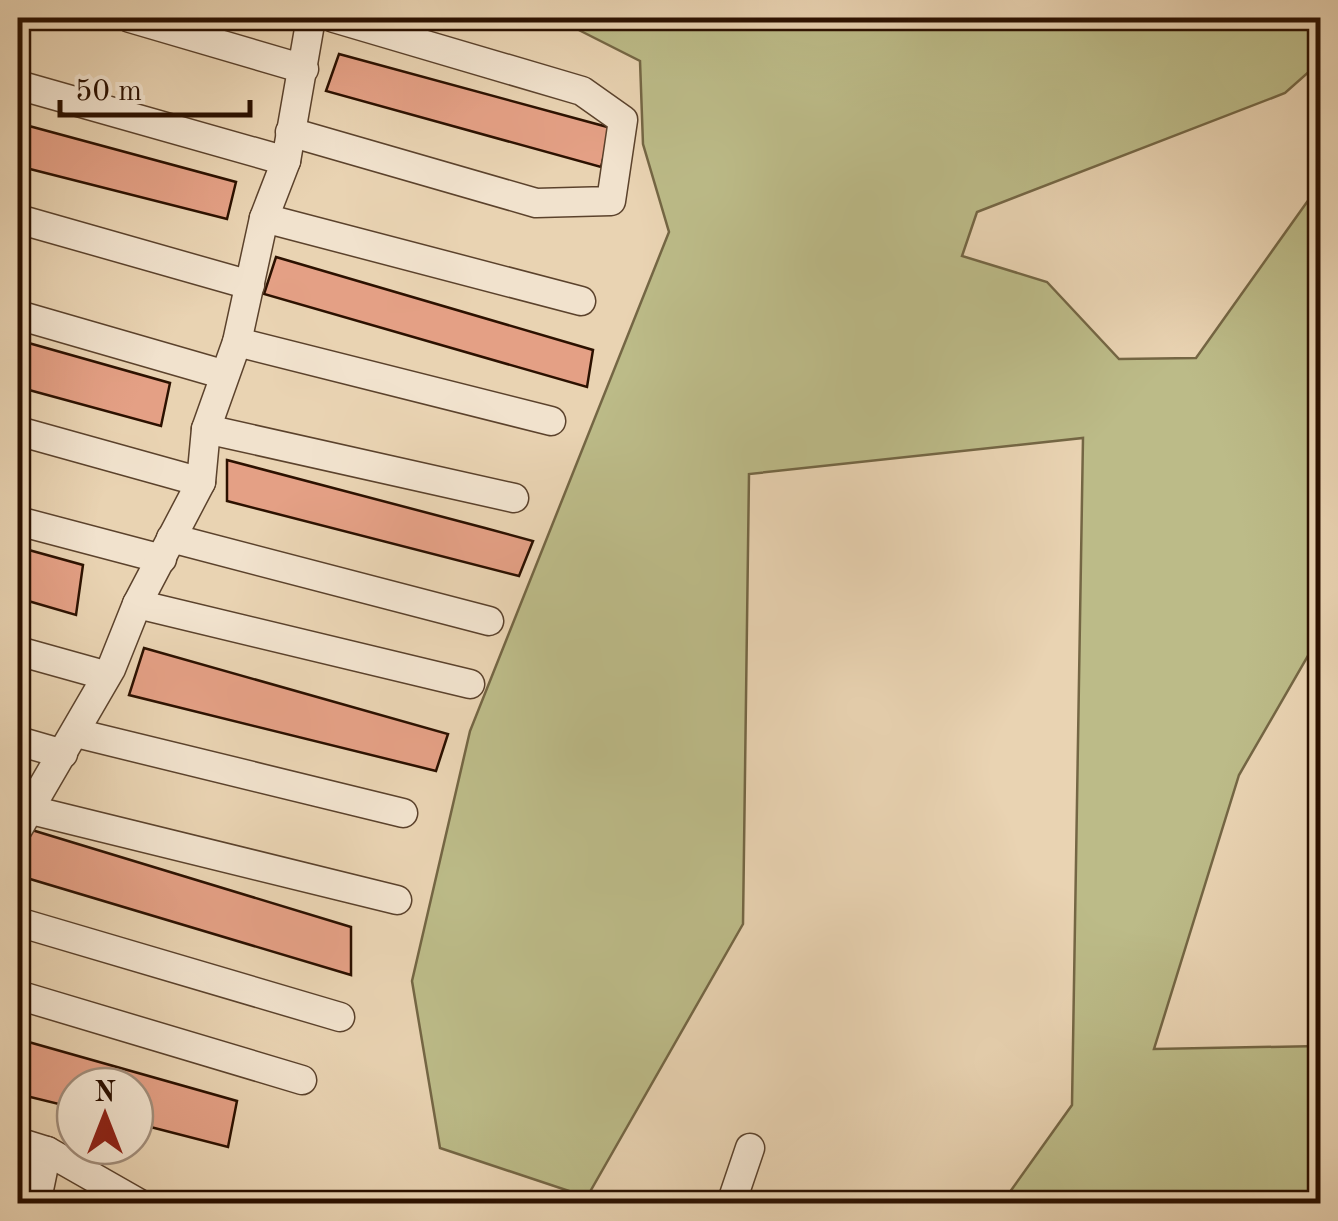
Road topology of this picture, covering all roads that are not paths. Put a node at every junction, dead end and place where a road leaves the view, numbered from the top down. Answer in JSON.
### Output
{"nodes":[{"id":1,"x":130,"y":18,"type":"edge"},
{"id":2,"x":311,"y":18,"type":"edge"},
{"id":3,"x":334,"y":18,"type":"edge"},
{"id":4,"x":304,"y":68,"type":"junction"},
{"id":5,"x":18,"y":85,"type":"edge"},
{"id":6,"x":290,"y":132,"type":"junction"},
{"id":7,"x":286,"y":161,"type":"junction"},
{"id":8,"x":264,"y":218,"type":"junction"},
{"id":9,"x":18,"y":219,"type":"edge"},
{"id":10,"x":250,"y":284,"type":"junction"},
{"id":11,"x":581,"y":301,"type":"dead end"},
{"id":12,"x":18,"y":315,"type":"edge"},
{"id":13,"x":237,"y":342,"type":"junction"},
{"id":14,"x":222,"y":374,"type":"junction"},
{"id":15,"x":552,"y":421,"type":"dead end"},
{"id":16,"x":206,"y":430,"type":"junction"},
{"id":17,"x":18,"y":432,"type":"edge"},
{"id":18,"x":200,"y":482,"type":"junction"},
{"id":19,"x":514,"y":498,"type":"dead end"},
{"id":20,"x":18,"y":522,"type":"edge"},
{"id":21,"x":167,"y":549,"type":"junction"},
{"id":22,"x":136,"y":604,"type":"junction"},
{"id":23,"x":489,"y":621,"type":"dead end"},
{"id":24,"x":18,"y":651,"type":"edge"},
{"id":25,"x":104,"y":675,"type":"junction"},
{"id":26,"x":470,"y":684,"type":"dead end"},
{"id":27,"x":18,"y":741,"type":"edge"},
{"id":28,"x":70,"y":744,"type":"junction"},
{"id":29,"x":403,"y":813,"type":"dead end"},
{"id":30,"x":24,"y":820,"type":"edge"},
{"id":31,"x":397,"y":900,"type":"dead end"},
{"id":32,"x":18,"y":922,"type":"edge"},
{"id":33,"x":18,"y":995,"type":"edge"},
{"id":34,"x":340,"y":1017,"type":"dead end"},
{"id":35,"x":302,"y":1080,"type":"dead end"},
{"id":36,"x":18,"y":1142,"type":"edge"},
{"id":37,"x":750,"y":1148,"type":"dead end"},
{"id":38,"x":47,"y":1151,"type":"junction"},
{"id":39,"x":36,"y":1204,"type":"edge"},
{"id":40,"x":140,"y":1204,"type":"edge"},
{"id":41,"x":731,"y":1204,"type":"edge"}],
"edges":[{"from":1,"to":4,"type":"street"},
{"from":2,"to":4,"type":"street"},
{"from":3,"to":6,"type":"street"},
{"from":4,"to":6,"type":"street"},
{"from":5,"to":7,"type":"street"},
{"from":6,"to":7,"type":"street"},
{"from":7,"to":8,"type":"street"},
{"from":8,"to":10,"type":"street"},
{"from":8,"to":11,"type":"street"},
{"from":9,"to":10,"type":"street"},
{"from":10,"to":13,"type":"street"},
{"from":12,"to":14,"type":"street"},
{"from":13,"to":14,"type":"street"},
{"from":13,"to":15,"type":"street"},
{"from":14,"to":16,"type":"street"},
{"from":16,"to":18,"type":"street"},
{"from":16,"to":19,"type":"street"},
{"from":17,"to":18,"type":"street"},
{"from":18,"to":21,"type":"street"},
{"from":20,"to":21,"type":"street"},
{"from":21,"to":22,"type":"street"},
{"from":21,"to":23,"type":"street"},
{"from":22,"to":25,"type":"street"},
{"from":22,"to":26,"type":"street"},
{"from":24,"to":25,"type":"street"},
{"from":25,"to":28,"type":"street"},
{"from":27,"to":28,"type":"street"},
{"from":28,"to":29,"type":"street"},
{"from":28,"to":30,"type":"street"},
{"from":30,"to":31,"type":"street"},
{"from":32,"to":34,"type":"street"},
{"from":33,"to":35,"type":"street"},
{"from":36,"to":38,"type":"street"},
{"from":37,"to":41,"type":"street"},
{"from":38,"to":39,"type":"street"},
{"from":38,"to":40,"type":"street"}]}
